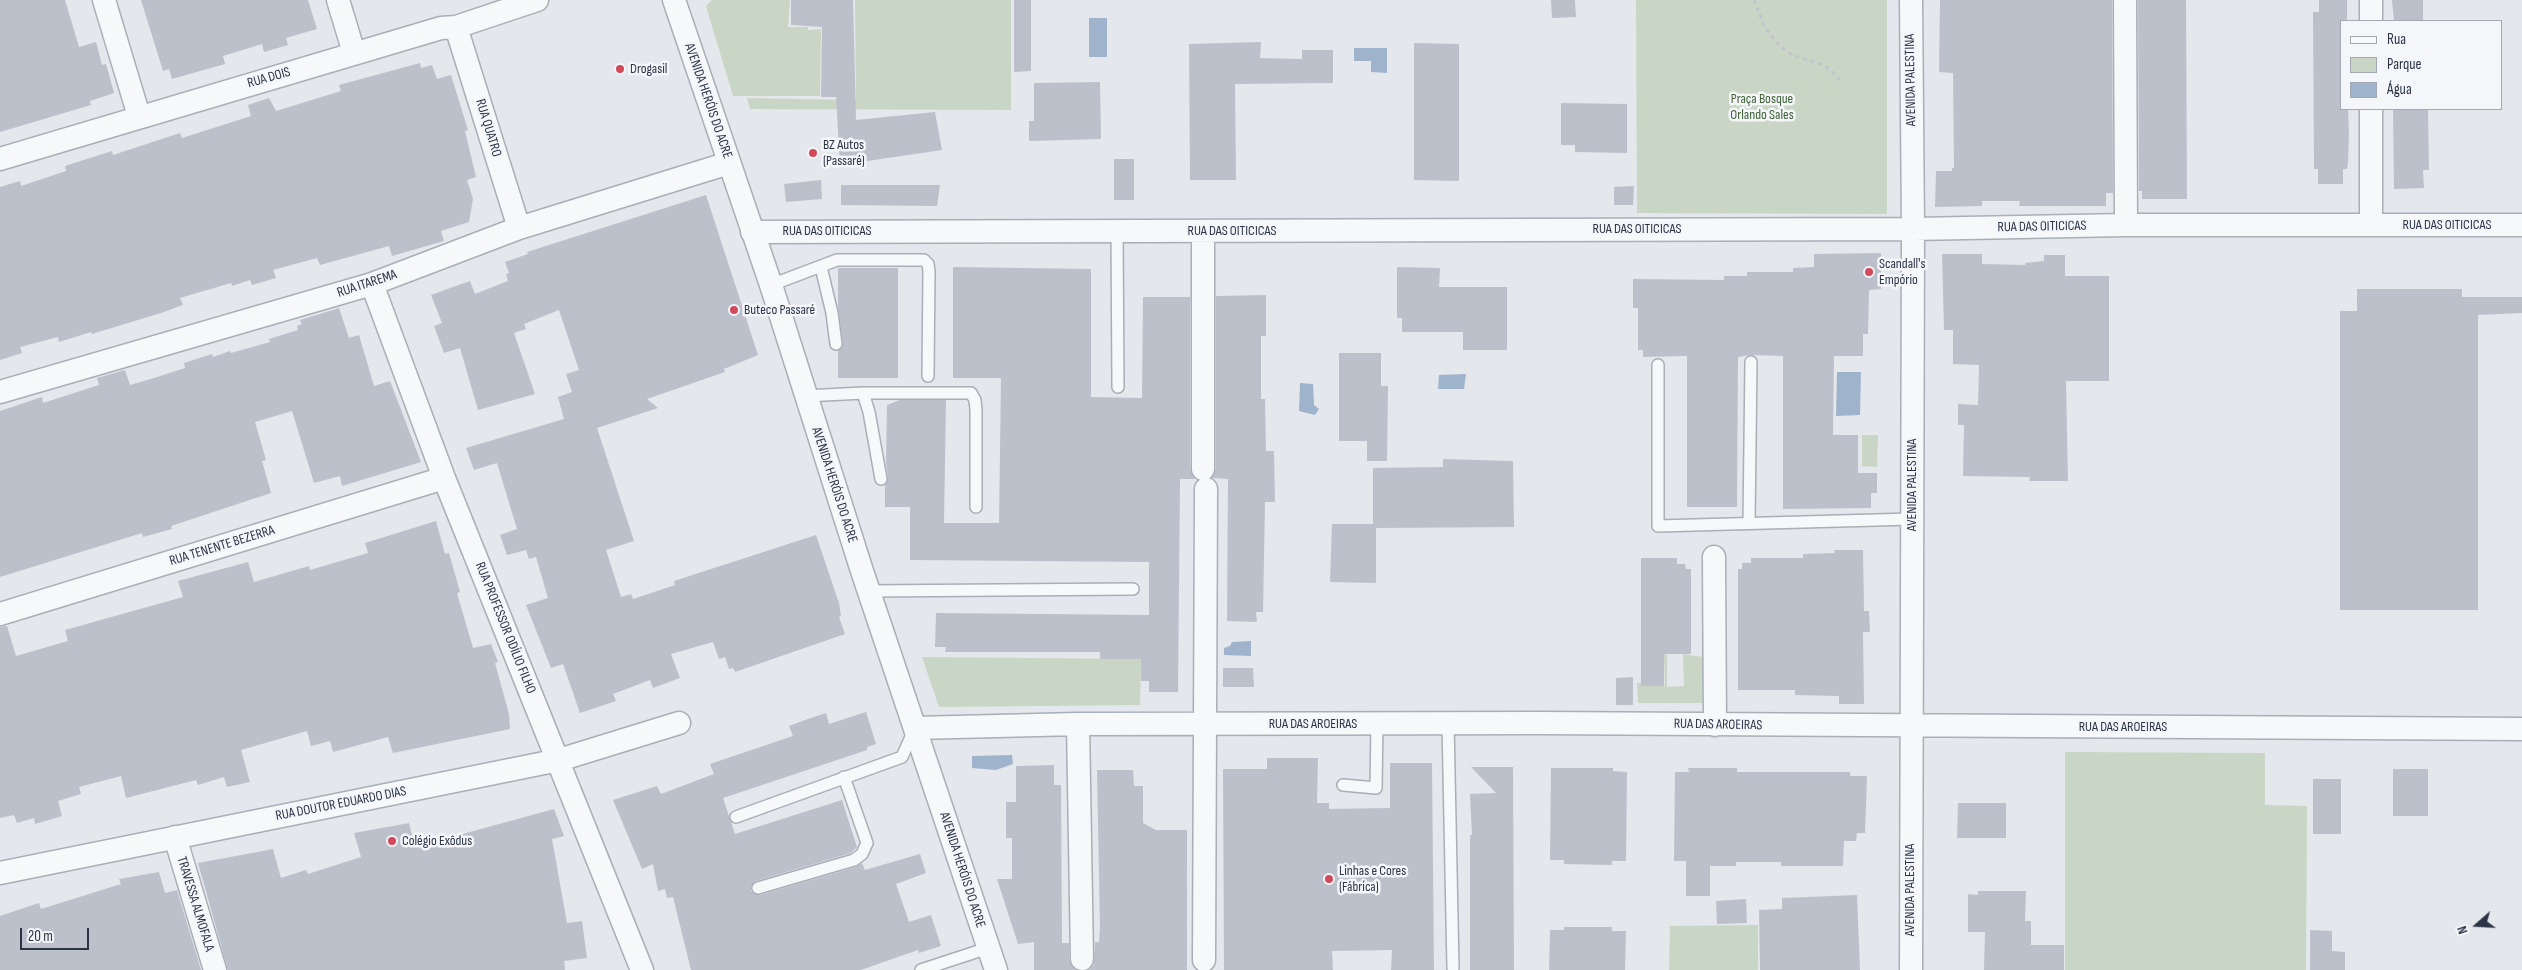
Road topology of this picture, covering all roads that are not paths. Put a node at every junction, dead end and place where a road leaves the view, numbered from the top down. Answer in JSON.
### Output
{"nodes":[{"id":1,"x":104,"y":0,"type":"edge"},
{"id":2,"x":338,"y":0,"type":"edge"},
{"id":3,"x":537,"y":0,"type":"edge"},
{"id":4,"x":674,"y":0,"type":"edge"},
{"id":5,"x":1911,"y":0,"type":"edge"},
{"id":6,"x":2125,"y":0,"type":"edge"},
{"id":7,"x":2371,"y":0,"type":"edge"},
{"id":8,"x":2371,"y":20,"type":"edge"},
{"id":9,"x":456,"y":27,"type":"junction"},
{"id":10,"x":354,"y":53,"type":"junction"},
{"id":11,"x":2371,"y":110,"type":"edge"},
{"id":12,"x":139,"y":116,"type":"junction"},
{"id":13,"x":0,"y":159,"type":"edge"},
{"id":14,"x":729,"y":163,"type":"junction"},
{"id":15,"x":2126,"y":225,"type":"junction"},
{"id":16,"x":2371,"y":225,"type":"junction"},
{"id":17,"x":2522,"y":225,"type":"edge"},
{"id":18,"x":519,"y":228,"type":"junction"},
{"id":19,"x":1913,"y":229,"type":"junction"},
{"id":20,"x":1117,"y":231,"type":"junction"},
{"id":21,"x":1202,"y":231,"type":"junction"},
{"id":22,"x":752,"y":232,"type":"junction"},
{"id":23,"x":821,"y":267,"type":"junction"},
{"id":24,"x":372,"y":284,"type":"junction"},
{"id":25,"x":770,"y":285,"type":"junction"},
{"id":26,"x":836,"y":344,"type":"dead end"},
{"id":27,"x":1751,"y":362,"type":"dead end"},
{"id":28,"x":1658,"y":365,"type":"dead end"},
{"id":29,"x":928,"y":376,"type":"dead end"},
{"id":30,"x":1118,"y":387,"type":"dead end"},
{"id":31,"x":0,"y":392,"type":"edge"},
{"id":32,"x":863,"y":392,"type":"junction"},
{"id":33,"x":806,"y":396,"type":"junction"},
{"id":34,"x":444,"y":478,"type":"junction"},
{"id":35,"x":881,"y":479,"type":"dead end"},
{"id":36,"x":976,"y":507,"type":"dead end"},
{"id":37,"x":1912,"y":519,"type":"junction"},
{"id":38,"x":1749,"y":523,"type":"junction"},
{"id":39,"x":1714,"y":557,"type":"dead end"},
{"id":40,"x":1133,"y":589,"type":"dead end"},
{"id":41,"x":868,"y":591,"type":"junction"},
{"id":42,"x":0,"y":614,"type":"edge"},
{"id":43,"x":679,"y":723,"type":"dead end"},
{"id":44,"x":1377,"y":723,"type":"junction"},
{"id":45,"x":1448,"y":723,"type":"junction"},
{"id":46,"x":1078,"y":724,"type":"junction"},
{"id":47,"x":1204,"y":724,"type":"junction"},
{"id":48,"x":1715,"y":725,"type":"junction"},
{"id":49,"x":1911,"y":726,"type":"junction"},
{"id":50,"x":915,"y":728,"type":"junction"},
{"id":51,"x":2522,"y":729,"type":"edge"},
{"id":52,"x":559,"y":760,"type":"junction"},
{"id":53,"x":844,"y":777,"type":"junction"},
{"id":54,"x":1343,"y":785,"type":"dead end"},
{"id":55,"x":736,"y":816,"type":"dead end"},
{"id":56,"x":175,"y":837,"type":"junction"},
{"id":57,"x":0,"y":873,"type":"edge"},
{"id":58,"x":758,"y":888,"type":"dead end"},
{"id":59,"x":988,"y":948,"type":"junction"},
{"id":60,"x":1082,"y":959,"type":"dead end"},
{"id":61,"x":1204,"y":960,"type":"dead end"},
{"id":62,"x":1453,"y":968,"type":"dead end"},
{"id":63,"x":215,"y":970,"type":"edge"},
{"id":64,"x":642,"y":970,"type":"edge"},
{"id":65,"x":921,"y":970,"type":"edge"},
{"id":66,"x":996,"y":970,"type":"edge"},
{"id":67,"x":1910,"y":970,"type":"edge"}],
"edges":[{"from":1,"to":12,"type":"street"},
{"from":2,"to":10,"type":"street"},
{"from":3,"to":9,"type":"street","name":"RUA DOIS"},
{"from":4,"to":14,"type":"street","name":"AVENIDA HERÓIS DO ACRE"},
{"from":5,"to":19,"type":"street","name":"AVENIDA PALESTINA"},
{"from":6,"to":15,"type":"street"},
{"from":7,"to":8,"type":"street"},
{"from":9,"to":10,"type":"street","name":"RUA DOIS"},
{"from":9,"to":18,"type":"street","name":"RUA QUATRO"},
{"from":10,"to":12,"type":"street","name":"RUA DOIS"},
{"from":11,"to":16,"type":"street"},
{"from":12,"to":13,"type":"street","name":"RUA DOIS"},
{"from":14,"to":18,"type":"street","name":"RUA ITAREMA"},
{"from":14,"to":22,"type":"street","name":"AVENIDA HERÓIS DO ACRE"},
{"from":15,"to":16,"type":"street","name":"RUA DAS OITICICAS"},
{"from":15,"to":19,"type":"street","name":"RUA DAS OITICICAS"},
{"from":16,"to":17,"type":"street","name":"RUA DAS OITICICAS"},
{"from":18,"to":24,"type":"street","name":"RUA ITAREMA"},
{"from":19,"to":21,"type":"street","name":"RUA DAS OITICICAS"},
{"from":19,"to":37,"type":"street","name":"AVENIDA PALESTINA"},
{"from":20,"to":21,"type":"street","name":"RUA DAS OITICICAS"},
{"from":20,"to":22,"type":"street","name":"RUA DAS OITICICAS"},
{"from":20,"to":30,"type":"lane"},
{"from":21,"to":47,"type":"street"},
{"from":22,"to":25,"type":"street","name":"AVENIDA HERÓIS DO ACRE"},
{"from":23,"to":25,"type":"lane"},
{"from":23,"to":26,"type":"lane"},
{"from":23,"to":29,"type":"lane"},
{"from":24,"to":31,"type":"street","name":"RUA ITAREMA"},
{"from":24,"to":34,"type":"street","name":"RUA PROFESSOR ODÍLIO FILHO"},
{"from":25,"to":33,"type":"street","name":"AVENIDA HERÓIS DO ACRE"},
{"from":27,"to":38,"type":"lane"},
{"from":28,"to":38,"type":"lane"},
{"from":32,"to":33,"type":"lane"},
{"from":32,"to":35,"type":"lane"},
{"from":32,"to":36,"type":"lane"},
{"from":33,"to":41,"type":"street","name":"AVENIDA HERÓIS DO ACRE"},
{"from":34,"to":42,"type":"street","name":"RUA TENENTE BEZERRA"},
{"from":34,"to":52,"type":"street","name":"RUA PROFESSOR ODÍLIO FILHO"},
{"from":37,"to":38,"type":"lane"},
{"from":37,"to":49,"type":"street","name":"AVENIDA PALESTINA"},
{"from":39,"to":48,"type":"street"},
{"from":40,"to":41,"type":"lane"},
{"from":41,"to":50,"type":"street","name":"AVENIDA HERÓIS DO ACRE"},
{"from":43,"to":52,"type":"street","name":"RUA DOUTOR EDUARDO DIAS"},
{"from":44,"to":45,"type":"street","name":"RUA DAS AROEIRAS"},
{"from":44,"to":47,"type":"street","name":"RUA DAS AROEIRAS"},
{"from":44,"to":54,"type":"lane"},
{"from":45,"to":48,"type":"street","name":"RUA DAS AROEIRAS"},
{"from":45,"to":62,"type":"lane"},
{"from":46,"to":47,"type":"street","name":"RUA DAS AROEIRAS"},
{"from":46,"to":50,"type":"street","name":"RUA DAS AROEIRAS"},
{"from":46,"to":60,"type":"street"},
{"from":47,"to":61,"type":"street"},
{"from":48,"to":49,"type":"street","name":"RUA DAS AROEIRAS"},
{"from":49,"to":51,"type":"street","name":"RUA DAS AROEIRAS"},
{"from":49,"to":67,"type":"street","name":"AVENIDA PALESTINA"},
{"from":50,"to":53,"type":"lane"},
{"from":50,"to":59,"type":"street","name":"AVENIDA HERÓIS DO ACRE"},
{"from":52,"to":56,"type":"street","name":"RUA DOUTOR EDUARDO DIAS"},
{"from":52,"to":64,"type":"street","name":"RUA PROFESSOR ODÍLIO FILHO"},
{"from":53,"to":55,"type":"lane"},
{"from":53,"to":58,"type":"lane"},
{"from":56,"to":57,"type":"street","name":"RUA DOUTOR EDUARDO DIAS"},
{"from":56,"to":63,"type":"street","name":"TRAVESSA ALMOFALA"},
{"from":59,"to":65,"type":"lane"},
{"from":59,"to":66,"type":"street","name":"AVENIDA HERÓIS DO ACRE"}]}
